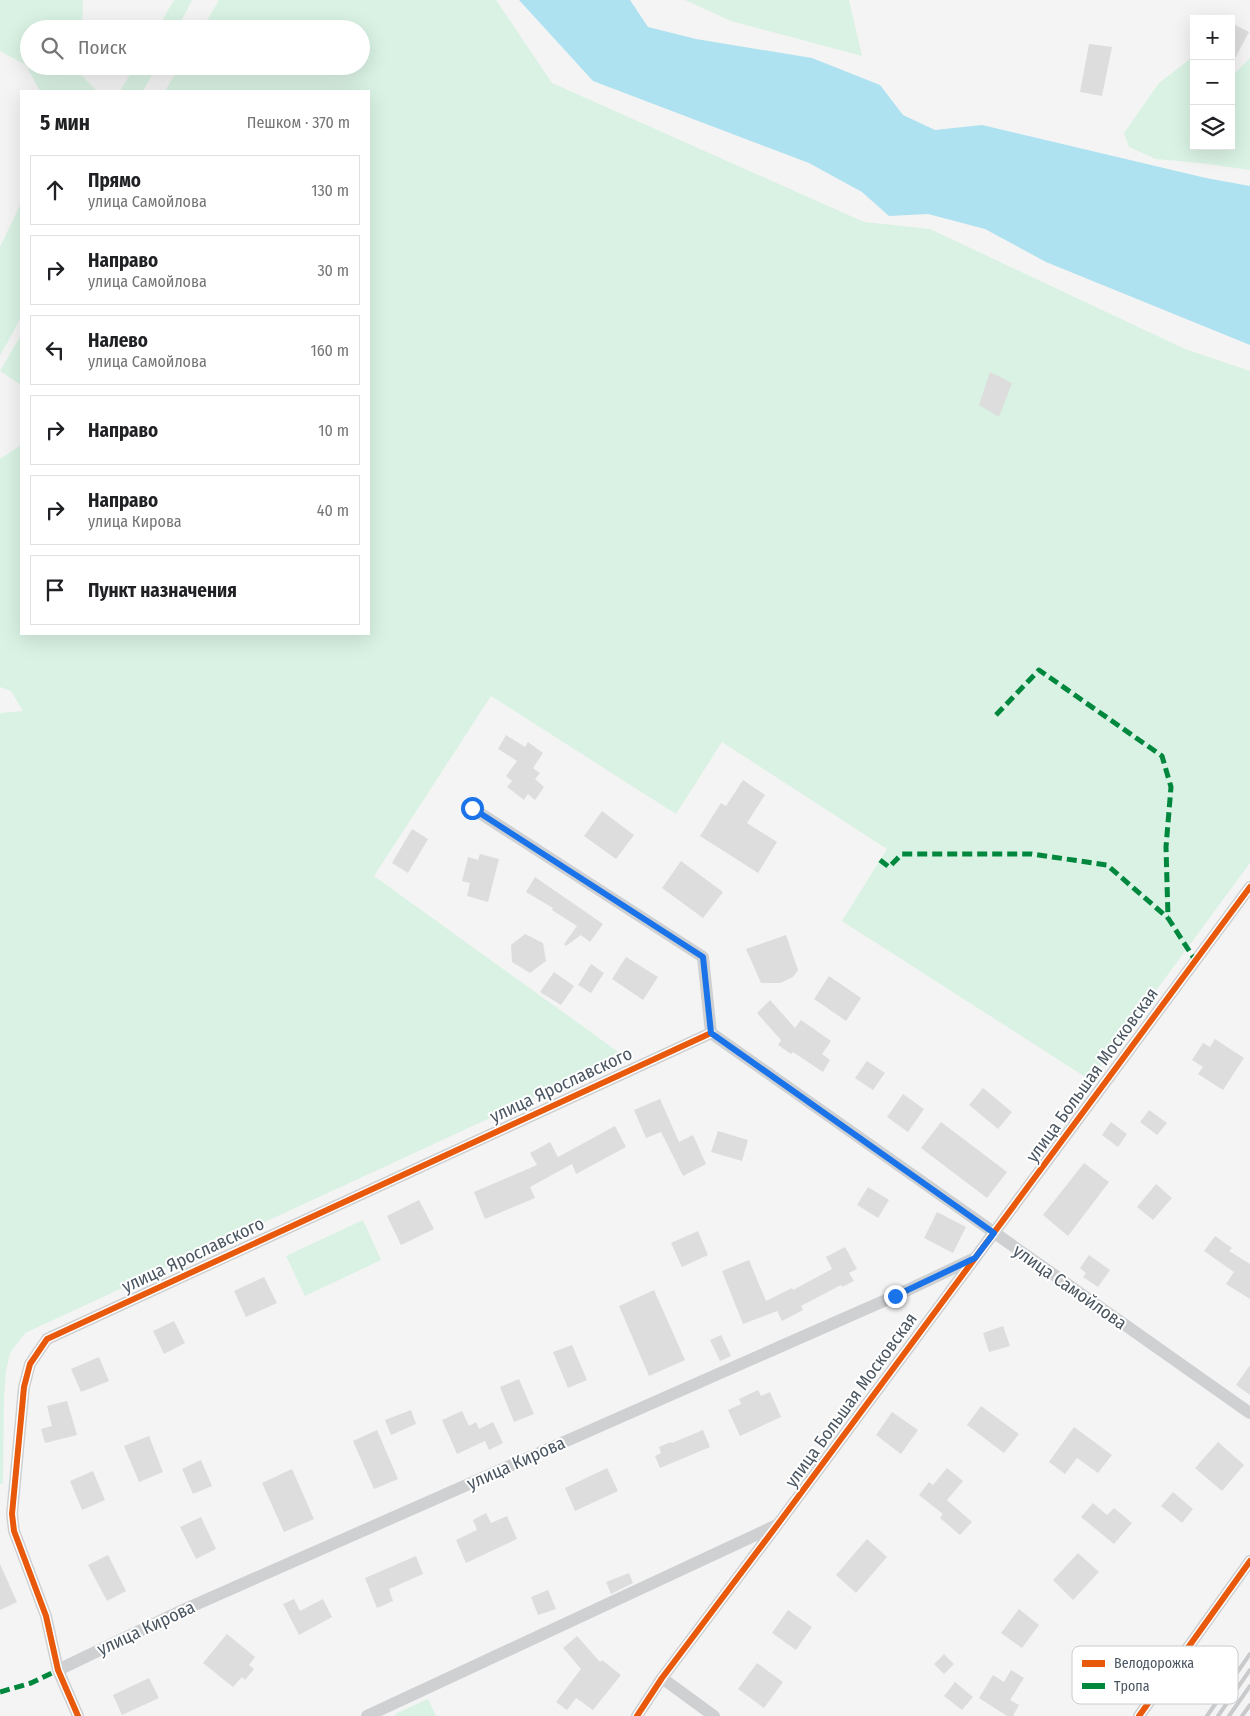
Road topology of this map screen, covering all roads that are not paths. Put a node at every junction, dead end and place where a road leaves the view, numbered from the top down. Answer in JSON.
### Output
{"nodes":[{"id":1,"x":472,"y":808,"type":"dead end"},
{"id":2,"x":1250,"y":887,"type":"edge"},
{"id":3,"x":711,"y":1033,"type":"junction"},
{"id":4,"x":994,"y":1233,"type":"junction"},
{"id":5,"x":975,"y":1258,"type":"junction"},
{"id":6,"x":1250,"y":1413,"type":"edge"},
{"id":7,"x":778,"y":1524,"type":"junction"},
{"id":8,"x":1250,"y":1561,"type":"edge"},
{"id":9,"x":1189,"y":1646,"type":"edge"},
{"id":10,"x":58,"y":1670,"type":"junction"},
{"id":11,"x":662,"y":1678,"type":"junction"},
{"id":12,"x":1148,"y":1704,"type":"edge"},
{"id":13,"x":78,"y":1716,"type":"edge"},
{"id":14,"x":367,"y":1716,"type":"edge"},
{"id":15,"x":637,"y":1716,"type":"edge"},
{"id":16,"x":714,"y":1716,"type":"edge"},
{"id":17,"x":1139,"y":1716,"type":"edge"}],
"edges":[{"from":1,"to":3,"type":"street"},
{"from":2,"to":4,"type":"street","name":"улица Большая Московская"},
{"from":3,"to":4,"type":"street","name":"улица Самойлова"},
{"from":3,"to":10,"type":"street","name":"улица Ярославского"},
{"from":4,"to":5,"type":"street","name":"улица Большая Московская"},
{"from":4,"to":6,"type":"street","name":"улица Самойлова"},
{"from":5,"to":7,"type":"street","name":"улица Большая Московская"},
{"from":5,"to":10,"type":"street","name":"улица Кирова"},
{"from":7,"to":11,"type":"street","name":"улица Большая Московская"},
{"from":7,"to":14,"type":"street"},
{"from":8,"to":9,"type":"street"},
{"from":10,"to":13,"type":"street","name":"улица Ярославского"},
{"from":11,"to":15,"type":"street","name":"улица Большая Московская"},
{"from":11,"to":16,"type":"street"},
{"from":12,"to":17,"type":"street"}]}
